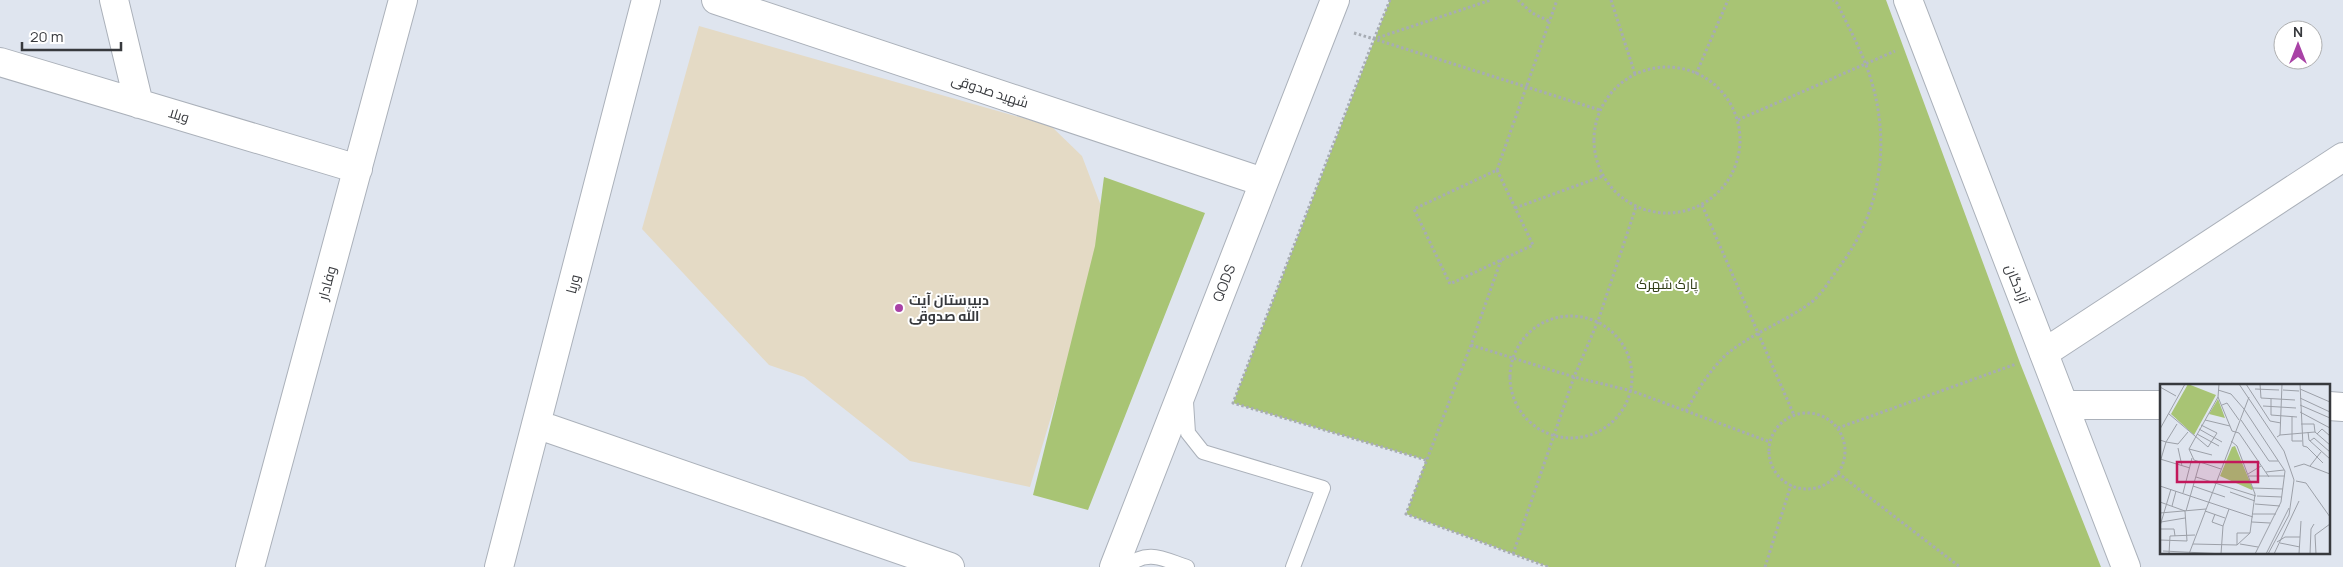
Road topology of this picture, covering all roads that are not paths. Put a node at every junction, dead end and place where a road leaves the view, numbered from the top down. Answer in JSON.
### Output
{"nodes":[{"id":1,"x":114,"y":0,"type":"edge"},
{"id":2,"x":403,"y":0,"type":"edge"},
{"id":3,"x":646,"y":0,"type":"edge"},
{"id":4,"x":716,"y":0,"type":"edge"},
{"id":5,"x":1908,"y":0,"type":"edge"},
{"id":6,"x":1330,"y":12,"type":"edge"},
{"id":7,"x":0,"y":62,"type":"edge"},
{"id":8,"x":139,"y":104,"type":"junction"},
{"id":9,"x":2343,"y":157,"type":"edge"},
{"id":10,"x":358,"y":169,"type":"junction"},
{"id":11,"x":1263,"y":182,"type":"junction"},
{"id":12,"x":2044,"y":353,"type":"junction"},
{"id":13,"x":1187,"y":380,"type":"junction"},
{"id":14,"x":2066,"y":405,"type":"junction"},
{"id":15,"x":2160,"y":405,"type":"edge"},
{"id":16,"x":2330,"y":406,"type":"edge"},
{"id":17,"x":2343,"y":407,"type":"edge"},
{"id":18,"x":536,"y":424,"type":"junction"},
{"id":19,"x":250,"y":567,"type":"edge"},
{"id":20,"x":499,"y":567,"type":"edge"},
{"id":21,"x":950,"y":567,"type":"edge"},
{"id":22,"x":1114,"y":567,"type":"edge"},
{"id":23,"x":1127,"y":567,"type":"edge"},
{"id":24,"x":1187,"y":567,"type":"edge"},
{"id":25,"x":1293,"y":567,"type":"edge"},
{"id":26,"x":2126,"y":567,"type":"edge"}],
"edges":[{"from":1,"to":8,"type":"street"},
{"from":2,"to":10,"type":"street","name":"وفادار"},
{"from":3,"to":18,"type":"street","name":"وریا"},
{"from":4,"to":11,"type":"street","name":"شهید صدوقی"},
{"from":5,"to":12,"type":"street","name":"آزادگان"},
{"from":6,"to":11,"type":"street","name":"QODS"},
{"from":7,"to":8,"type":"street","name":"ویلا"},
{"from":8,"to":10,"type":"street","name":"ویلا"},
{"from":9,"to":12,"type":"street"},
{"from":10,"to":19,"type":"street","name":"وفادار"},
{"from":11,"to":13,"type":"street","name":"QODS"},
{"from":12,"to":14,"type":"street","name":"آزادگان"},
{"from":13,"to":22,"type":"street","name":"QODS"},
{"from":13,"to":25,"type":"lane"},
{"from":14,"to":15,"type":"street"},
{"from":14,"to":26,"type":"street","name":"آزادگان"},
{"from":16,"to":17,"type":"street"},
{"from":18,"to":20,"type":"street","name":"وریا"},
{"from":18,"to":21,"type":"street"},
{"from":23,"to":24,"type":"lane"}]}
